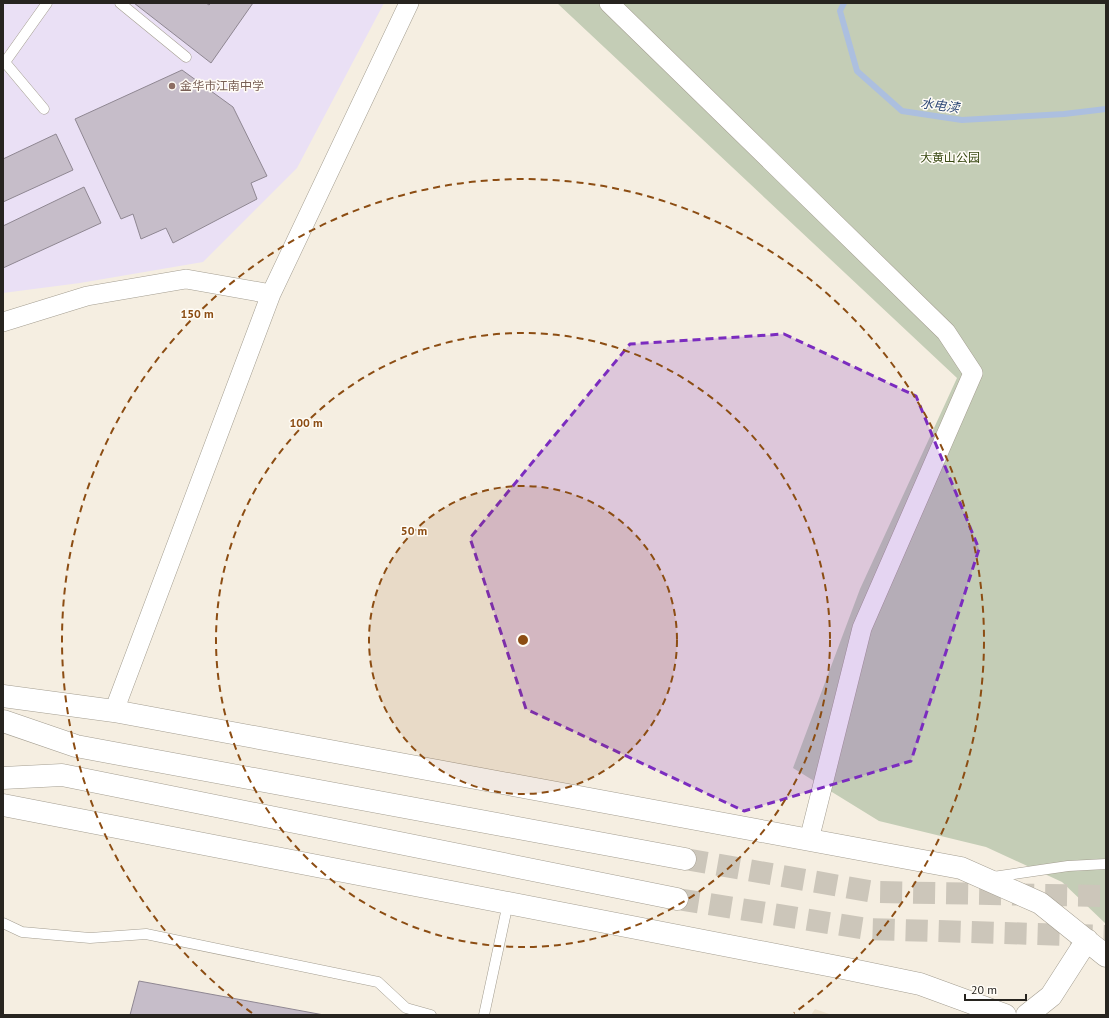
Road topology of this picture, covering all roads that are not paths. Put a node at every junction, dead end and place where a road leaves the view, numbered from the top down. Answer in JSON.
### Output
{"nodes":[{"id":1,"x":47,"y":3,"type":"edge"},
{"id":2,"x":120,"y":3,"type":"edge"},
{"id":3,"x":409,"y":3,"type":"edge"},
{"id":4,"x":609,"y":3,"type":"edge"},
{"id":5,"x":186,"y":56,"type":"dead end"},
{"id":6,"x":4,"y":61,"type":"edge"},
{"id":7,"x":44,"y":109,"type":"dead end"},
{"id":8,"x":271,"y":294,"type":"junction"},
{"id":9,"x":3,"y":322,"type":"edge"},
{"id":10,"x":3,"y":696,"type":"edge"},
{"id":11,"x":114,"y":711,"type":"junction"},
{"id":12,"x":3,"y":721,"type":"edge"},
{"id":13,"x":3,"y":731,"type":"edge"},
{"id":14,"x":76,"y":746,"type":"junction"},
{"id":15,"x":3,"y":762,"type":"edge"},
{"id":16,"x":62,"y":775,"type":"junction"},
{"id":17,"x":3,"y":778,"type":"edge"},
{"id":18,"x":3,"y":805,"type":"edge"},
{"id":19,"x":809,"y":840,"type":"junction"},
{"id":20,"x":685,"y":859,"type":"tunnel mouth"},
{"id":21,"x":1106,"y":864,"type":"edge"},
{"id":22,"x":984,"y":878,"type":"junction"},
{"id":23,"x":677,"y":899,"type":"tunnel mouth"},
{"id":24,"x":508,"y":903,"type":"junction"},
{"id":25,"x":3,"y":924,"type":"edge"},
{"id":26,"x":1087,"y":940,"type":"junction"},
{"id":27,"x":1106,"y":956,"type":"edge"},
{"id":28,"x":431,"y":1015,"type":"edge"},
{"id":29,"x":484,"y":1015,"type":"edge"},
{"id":30,"x":1005,"y":1015,"type":"edge"},
{"id":31,"x":1027,"y":1015,"type":"edge"}],
"edges":[{"from":1,"to":6,"type":"lane"},
{"from":2,"to":5,"type":"lane"},
{"from":3,"to":8,"type":"street"},
{"from":4,"to":19,"type":"street"},
{"from":6,"to":7,"type":"lane"},
{"from":8,"to":9,"type":"street"},
{"from":8,"to":11,"type":"street"},
{"from":10,"to":11,"type":"main road"},
{"from":11,"to":19,"type":"main road"},
{"from":12,"to":14,"type":"main road"},
{"from":13,"to":14,"type":"main road"},
{"from":14,"to":20,"type":"main road"},
{"from":15,"to":16,"type":"main road"},
{"from":16,"to":17,"type":"main road"},
{"from":16,"to":23,"type":"main road"},
{"from":18,"to":24,"type":"main road"},
{"from":19,"to":22,"type":"main road"},
{"from":21,"to":22,"type":"lane"},
{"from":22,"to":26,"type":"main road"},
{"from":24,"to":29,"type":"lane"},
{"from":24,"to":30,"type":"main road"},
{"from":25,"to":28,"type":"lane"},
{"from":26,"to":27,"type":"main road"},
{"from":26,"to":31,"type":"main road"}]}
